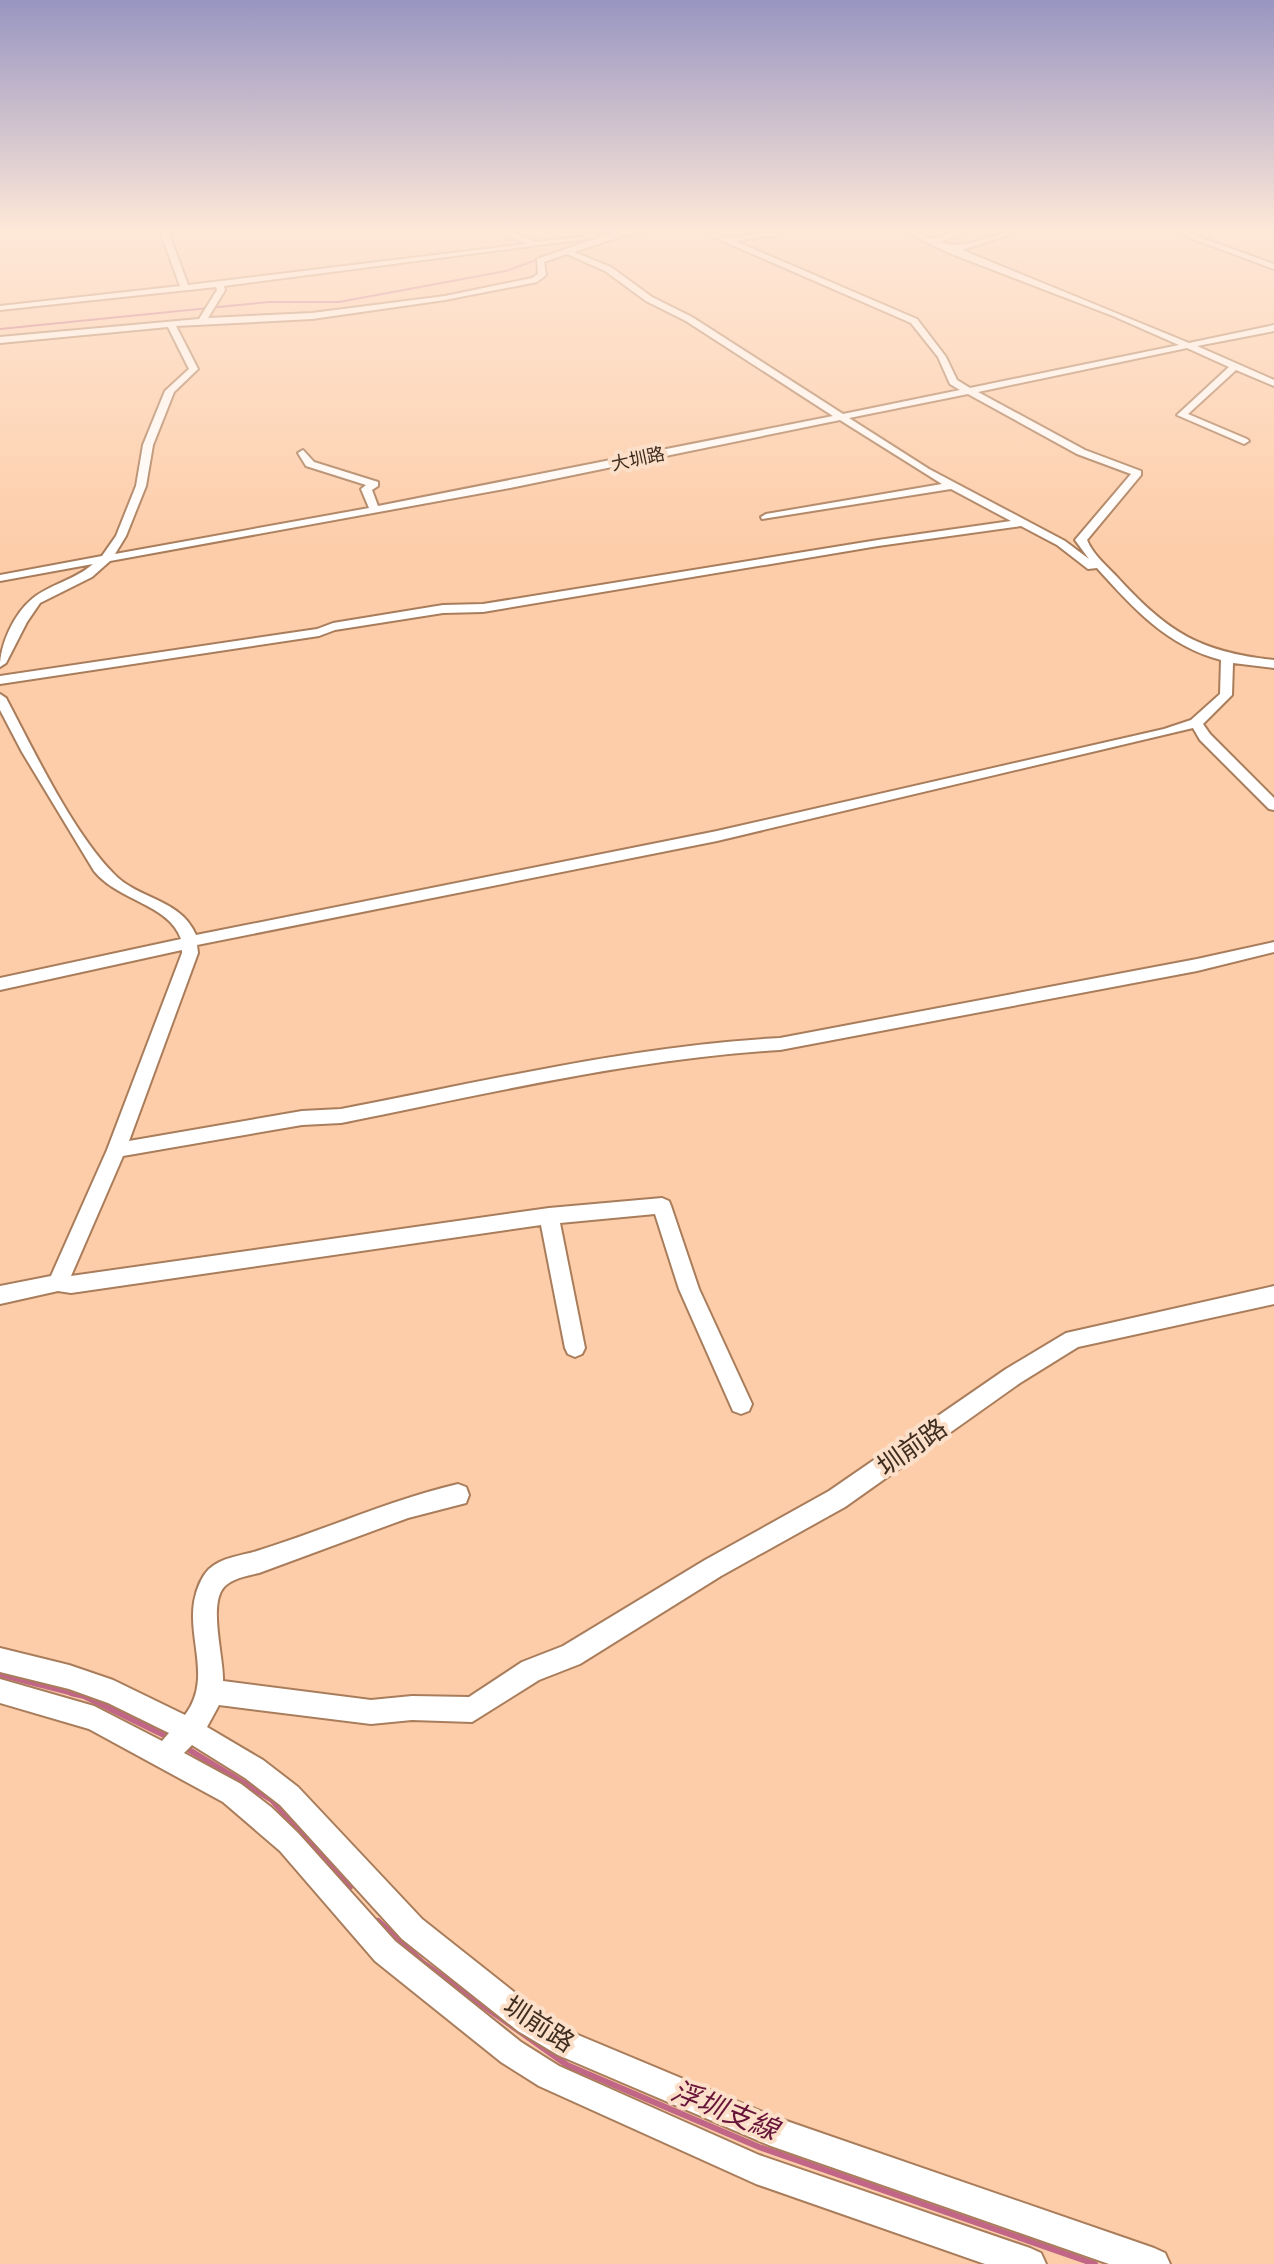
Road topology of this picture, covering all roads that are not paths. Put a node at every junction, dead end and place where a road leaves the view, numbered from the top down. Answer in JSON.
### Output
{"nodes":[{"id":1,"x":38,"y":337,"type":"edge"},
{"id":2,"x":177,"y":337,"type":"edge"},
{"id":3,"x":716,"y":337,"type":"edge"},
{"id":4,"x":926,"y":337,"type":"edge"},
{"id":5,"x":1165,"y":337,"type":"edge"},
{"id":6,"x":1231,"y":337,"type":"edge"},
{"id":7,"x":0,"y":340,"type":"edge"},
{"id":8,"x":1185,"y":346,"type":"junction"},
{"id":9,"x":1235,"y":366,"type":"junction"},
{"id":10,"x":1274,"y":383,"type":"edge"},
{"id":11,"x":970,"y":392,"type":"junction"},
{"id":12,"x":844,"y":417,"type":"junction"},
{"id":13,"x":1244,"y":441,"type":"dead end"},
{"id":14,"x":303,"y":453,"type":"dead end"},
{"id":15,"x":950,"y":486,"type":"junction"},
{"id":16,"x":375,"y":510,"type":"junction"},
{"id":17,"x":766,"y":517,"type":"dead end"},
{"id":18,"x":1020,"y":523,"type":"junction"},
{"id":19,"x":106,"y":559,"type":"junction"},
{"id":20,"x":1106,"y":571,"type":"junction"},
{"id":21,"x":0,"y":578,"type":"edge"},
{"id":22,"x":1227,"y":660,"type":"junction"},
{"id":23,"x":0,"y":663,"type":"edge"},
{"id":24,"x":1274,"y":664,"type":"edge"},
{"id":25,"x":0,"y":680,"type":"edge"},
{"id":26,"x":0,"y":698,"type":"edge"},
{"id":27,"x":1196,"y":723,"type":"junction"},
{"id":28,"x":1274,"y":806,"type":"edge"},
{"id":29,"x":191,"y":941,"type":"junction"},
{"id":30,"x":1274,"y":947,"type":"edge"},
{"id":31,"x":0,"y":984,"type":"edge"},
{"id":32,"x":116,"y":1150,"type":"junction"},
{"id":33,"x":549,"y":1216,"type":"junction"},
{"id":34,"x":58,"y":1283,"type":"junction"},
{"id":35,"x":0,"y":1295,"type":"edge"},
{"id":36,"x":1274,"y":1295,"type":"edge"},
{"id":37,"x":575,"y":1348,"type":"dead end"},
{"id":38,"x":741,"y":1404,"type":"dead end"},
{"id":39,"x":458,"y":1495,"type":"dead end"},
{"id":40,"x":0,"y":1660,"type":"edge"},
{"id":41,"x":0,"y":1691,"type":"edge"},
{"id":42,"x":211,"y":1692,"type":"junction"},
{"id":43,"x":188,"y":1729,"type":"junction"},
{"id":44,"x":165,"y":1756,"type":"junction"},
{"id":45,"x":1030,"y":2264,"type":"edge"},
{"id":46,"x":1154,"y":2264,"type":"edge"}],
"edges":[{"from":1,"to":7,"type":"street"},
{"from":2,"to":19,"type":"street"},
{"from":3,"to":12,"type":"street"},
{"from":4,"to":11,"type":"street"},
{"from":5,"to":8,"type":"street"},
{"from":6,"to":8,"type":"street","name":"大圳路"},
{"from":8,"to":9,"type":"street"},
{"from":8,"to":11,"type":"street","name":"大圳路"},
{"from":9,"to":10,"type":"street"},
{"from":9,"to":13,"type":"street"},
{"from":11,"to":12,"type":"street","name":"大圳路"},
{"from":11,"to":20,"type":"street"},
{"from":12,"to":15,"type":"street"},
{"from":12,"to":16,"type":"street","name":"大圳路"},
{"from":14,"to":16,"type":"street"},
{"from":15,"to":17,"type":"street"},
{"from":15,"to":18,"type":"street"},
{"from":16,"to":19,"type":"street","name":"大圳路"},
{"from":18,"to":20,"type":"street"},
{"from":18,"to":25,"type":"street"},
{"from":19,"to":21,"type":"street","name":"大圳路"},
{"from":19,"to":23,"type":"street"},
{"from":20,"to":22,"type":"street"},
{"from":22,"to":24,"type":"street"},
{"from":22,"to":27,"type":"street"},
{"from":26,"to":29,"type":"street"},
{"from":27,"to":28,"type":"street"},
{"from":27,"to":29,"type":"street"},
{"from":29,"to":31,"type":"street"},
{"from":29,"to":32,"type":"street"},
{"from":30,"to":32,"type":"street"},
{"from":32,"to":34,"type":"street"},
{"from":33,"to":34,"type":"street"},
{"from":33,"to":37,"type":"street"},
{"from":33,"to":38,"type":"street"},
{"from":34,"to":35,"type":"street"},
{"from":36,"to":42,"type":"street","name":"圳前路"},
{"from":39,"to":42,"type":"street"},
{"from":40,"to":43,"type":"street","name":"圳前路"},
{"from":41,"to":44,"type":"street","name":"圳前路"},
{"from":42,"to":43,"type":"street"},
{"from":43,"to":44,"type":"street"},
{"from":43,"to":46,"type":"street","name":"圳前路"},
{"from":44,"to":45,"type":"street","name":"圳前路"}]}
